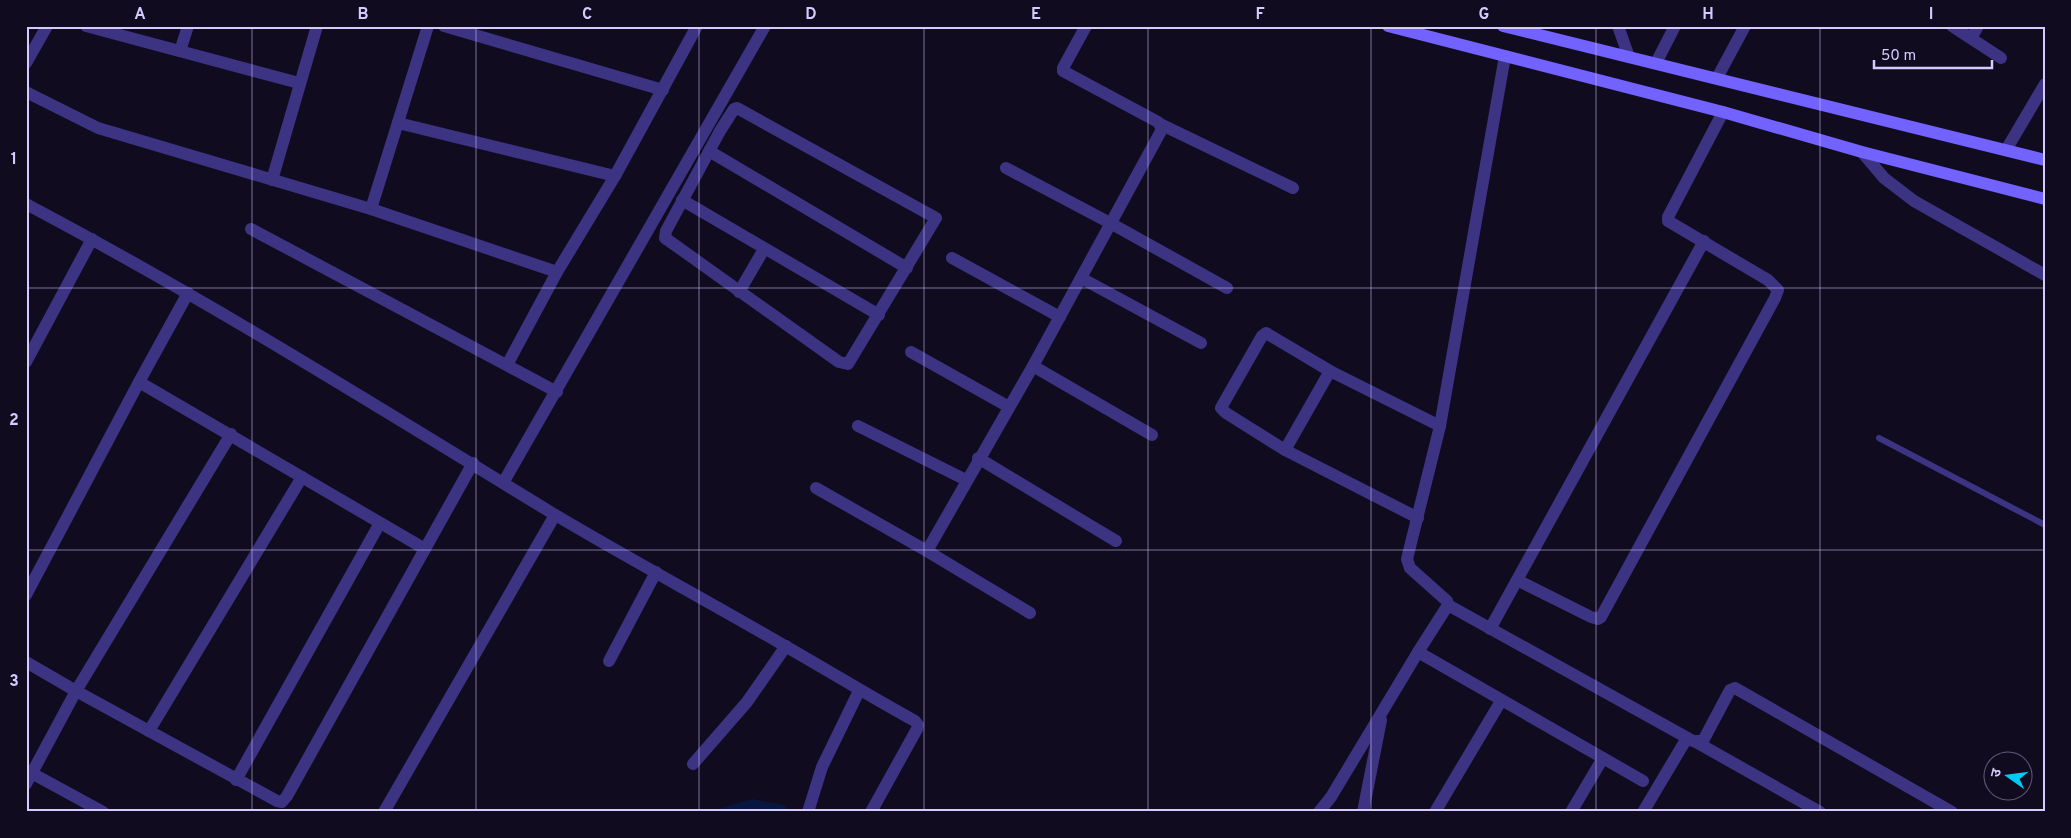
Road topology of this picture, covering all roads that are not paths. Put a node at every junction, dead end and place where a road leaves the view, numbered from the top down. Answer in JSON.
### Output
{"nodes":[{"id":1,"x":47,"y":26,"type":"edge"},
{"id":2,"x":86,"y":26,"type":"edge"},
{"id":3,"x":188,"y":26,"type":"edge"},
{"id":4,"x":317,"y":26,"type":"edge"},
{"id":5,"x":428,"y":26,"type":"edge"},
{"id":6,"x":444,"y":26,"type":"edge"},
{"id":7,"x":697,"y":26,"type":"edge"},
{"id":8,"x":765,"y":26,"type":"edge"},
{"id":9,"x":1086,"y":26,"type":"edge"},
{"id":10,"x":1388,"y":26,"type":"edge"},
{"id":11,"x":1503,"y":26,"type":"edge"},
{"id":12,"x":1618,"y":26,"type":"edge"},
{"id":13,"x":1675,"y":26,"type":"edge"},
{"id":14,"x":1745,"y":26,"type":"edge"},
{"id":15,"x":1952,"y":26,"type":"edge"},
{"id":16,"x":1975,"y":32,"type":"edge"},
{"id":17,"x":180,"y":51,"type":"junction"},
{"id":18,"x":1505,"y":56,"type":"junction"},
{"id":19,"x":1629,"y":57,"type":"junction"},
{"id":20,"x":2001,"y":58,"type":"dead end"},
{"id":21,"x":26,"y":63,"type":"edge"},
{"id":22,"x":1656,"y":63,"type":"junction"},
{"id":23,"x":1716,"y":78,"type":"junction"},
{"id":24,"x":299,"y":83,"type":"junction"},
{"id":25,"x":2045,"y":84,"type":"edge"},
{"id":26,"x":663,"y":90,"type":"junction"},
{"id":27,"x":26,"y":92,"type":"edge"},
{"id":28,"x":1724,"y":112,"type":"junction"},
{"id":29,"x":398,"y":123,"type":"junction"},
{"id":30,"x":709,"y":123,"type":"junction"},
{"id":31,"x":1160,"y":124,"type":"junction"},
{"id":32,"x":720,"y":131,"type":"junction"},
{"id":33,"x":2006,"y":150,"type":"junction"},
{"id":34,"x":709,"y":151,"type":"junction"},
{"id":35,"x":1862,"y":152,"type":"junction"},
{"id":36,"x":2045,"y":160,"type":"edge"},
{"id":37,"x":1006,"y":168,"type":"dead end"},
{"id":38,"x":615,"y":176,"type":"junction"},
{"id":39,"x":272,"y":180,"type":"junction"},
{"id":40,"x":1293,"y":188,"type":"dead end"},
{"id":41,"x":2045,"y":199,"type":"edge"},
{"id":42,"x":682,"y":200,"type":"junction"},
{"id":43,"x":26,"y":204,"type":"edge"},
{"id":44,"x":371,"y":209,"type":"junction"},
{"id":45,"x":1112,"y":224,"type":"junction"},
{"id":46,"x":251,"y":229,"type":"dead end"},
{"id":47,"x":92,"y":239,"type":"junction"},
{"id":48,"x":1704,"y":241,"type":"junction"},
{"id":49,"x":764,"y":249,"type":"junction"},
{"id":50,"x":952,"y":258,"type":"dead end"},
{"id":51,"x":907,"y":268,"type":"junction"},
{"id":52,"x":556,"y":272,"type":"junction"},
{"id":53,"x":2045,"y":275,"type":"edge"},
{"id":54,"x":1082,"y":278,"type":"junction"},
{"id":55,"x":1227,"y":288,"type":"dead end"},
{"id":56,"x":739,"y":292,"type":"junction"},
{"id":57,"x":188,"y":293,"type":"junction"},
{"id":58,"x":879,"y":315,"type":"junction"},
{"id":59,"x":1060,"y":318,"type":"junction"},
{"id":60,"x":1201,"y":343,"type":"dead end"},
{"id":61,"x":911,"y":352,"type":"dead end"},
{"id":62,"x":26,"y":362,"type":"edge"},
{"id":63,"x":507,"y":364,"type":"junction"},
{"id":64,"x":1033,"y":366,"type":"junction"},
{"id":65,"x":1330,"y":371,"type":"junction"},
{"id":66,"x":139,"y":382,"type":"junction"},
{"id":67,"x":557,"y":392,"type":"junction"},
{"id":68,"x":1009,"y":407,"type":"junction"},
{"id":69,"x":858,"y":426,"type":"dead end"},
{"id":70,"x":1440,"y":426,"type":"junction"},
{"id":71,"x":231,"y":434,"type":"junction"},
{"id":72,"x":1152,"y":434,"type":"dead end"},
{"id":73,"x":1879,"y":438,"type":"dead end"},
{"id":74,"x":1285,"y":450,"type":"junction"},
{"id":75,"x":978,"y":458,"type":"junction"},
{"id":76,"x":473,"y":464,"type":"junction"},
{"id":77,"x":302,"y":476,"type":"junction"},
{"id":78,"x":966,"y":480,"type":"junction"},
{"id":79,"x":503,"y":483,"type":"junction"},
{"id":80,"x":816,"y":488,"type":"dead end"},
{"id":81,"x":555,"y":515,"type":"junction"},
{"id":82,"x":1418,"y":518,"type":"junction"},
{"id":83,"x":380,"y":523,"type":"junction"},
{"id":84,"x":2045,"y":525,"type":"edge"},
{"id":85,"x":1116,"y":541,"type":"dead end"},
{"id":86,"x":425,"y":549,"type":"junction"},
{"id":87,"x":927,"y":550,"type":"junction"},
{"id":88,"x":656,"y":572,"type":"junction"},
{"id":89,"x":1517,"y":580,"type":"junction"},
{"id":90,"x":26,"y":595,"type":"edge"},
{"id":91,"x":1448,"y":605,"type":"junction"},
{"id":92,"x":1030,"y":613,"type":"dead end"},
{"id":93,"x":1490,"y":629,"type":"junction"},
{"id":94,"x":786,"y":646,"type":"junction"},
{"id":95,"x":1418,"y":652,"type":"junction"},
{"id":96,"x":609,"y":661,"type":"dead end"},
{"id":97,"x":26,"y":662,"type":"edge"},
{"id":98,"x":859,"y":690,"type":"junction"},
{"id":99,"x":76,"y":691,"type":"junction"},
{"id":100,"x":1501,"y":701,"type":"junction"},
{"id":101,"x":1383,"y":710,"type":"junction"},
{"id":102,"x":149,"y":730,"type":"junction"},
{"id":103,"x":1692,"y":740,"type":"junction"},
{"id":104,"x":1603,"y":758,"type":"junction"},
{"id":105,"x":692,"y":764,"type":"dead end"},
{"id":106,"x":28,"y":776,"type":"edge"},
{"id":107,"x":236,"y":780,"type":"junction"},
{"id":108,"x":1643,"y":781,"type":"dead end"},
{"id":109,"x":1331,"y":797,"type":"junction"},
{"id":110,"x":103,"y":812,"type":"edge"},
{"id":111,"x":384,"y":812,"type":"edge"},
{"id":112,"x":808,"y":812,"type":"edge"},
{"id":113,"x":871,"y":812,"type":"edge"},
{"id":114,"x":1319,"y":812,"type":"edge"},
{"id":115,"x":1328,"y":812,"type":"edge"},
{"id":116,"x":1363,"y":812,"type":"edge"},
{"id":117,"x":1435,"y":812,"type":"edge"},
{"id":118,"x":1571,"y":812,"type":"edge"},
{"id":119,"x":1643,"y":812,"type":"edge"},
{"id":120,"x":1820,"y":812,"type":"edge"},
{"id":121,"x":1952,"y":812,"type":"edge"}],
"edges":[{"from":1,"to":21,"type":"street"},
{"from":2,"to":17,"type":"street"},
{"from":3,"to":17,"type":"street"},
{"from":4,"to":24,"type":"street"},
{"from":5,"to":29,"type":"street"},
{"from":6,"to":26,"type":"street"},
{"from":7,"to":26,"type":"street"},
{"from":8,"to":30,"type":"street"},
{"from":9,"to":31,"type":"street"},
{"from":10,"to":18,"type":"main road"},
{"from":11,"to":19,"type":"main road"},
{"from":12,"to":19,"type":"street"},
{"from":13,"to":22,"type":"street"},
{"from":14,"to":23,"type":"street"},
{"from":15,"to":16,"type":"street"},
{"from":16,"to":20,"type":"street"},
{"from":17,"to":24,"type":"street"},
{"from":18,"to":28,"type":"main road"},
{"from":18,"to":70,"type":"street"},
{"from":19,"to":22,"type":"main road"},
{"from":22,"to":23,"type":"main road"},
{"from":23,"to":33,"type":"main road"},
{"from":24,"to":39,"type":"street"},
{"from":25,"to":33,"type":"street"},
{"from":26,"to":38,"type":"street"},
{"from":27,"to":39,"type":"street"},
{"from":28,"to":35,"type":"main road"},
{"from":28,"to":48,"type":"street"},
{"from":29,"to":38,"type":"street"},
{"from":29,"to":44,"type":"street"},
{"from":30,"to":32,"type":"street"},
{"from":30,"to":67,"type":"street"},
{"from":31,"to":40,"type":"street"},
{"from":31,"to":45,"type":"street"},
{"from":32,"to":34,"type":"street"},
{"from":32,"to":51,"type":"street"},
{"from":33,"to":36,"type":"main road"},
{"from":34,"to":42,"type":"street"},
{"from":34,"to":51,"type":"street"},
{"from":35,"to":41,"type":"main road"},
{"from":35,"to":53,"type":"street"},
{"from":37,"to":45,"type":"street"},
{"from":38,"to":52,"type":"street"},
{"from":39,"to":44,"type":"street"},
{"from":42,"to":49,"type":"street"},
{"from":42,"to":56,"type":"street"},
{"from":43,"to":47,"type":"street"},
{"from":44,"to":52,"type":"street"},
{"from":45,"to":54,"type":"street"},
{"from":45,"to":55,"type":"street"},
{"from":46,"to":63,"type":"street"},
{"from":47,"to":57,"type":"street"},
{"from":47,"to":62,"type":"street"},
{"from":48,"to":89,"type":"street"},
{"from":48,"to":89,"type":"street"},
{"from":49,"to":56,"type":"street"},
{"from":49,"to":58,"type":"street"},
{"from":50,"to":59,"type":"street"},
{"from":51,"to":58,"type":"street"},
{"from":52,"to":63,"type":"street"},
{"from":54,"to":59,"type":"street"},
{"from":54,"to":60,"type":"street"},
{"from":56,"to":58,"type":"street"},
{"from":57,"to":66,"type":"street"},
{"from":57,"to":76,"type":"street"},
{"from":59,"to":64,"type":"street"},
{"from":61,"to":68,"type":"street"},
{"from":63,"to":67,"type":"street"},
{"from":64,"to":68,"type":"street"},
{"from":64,"to":72,"type":"street"},
{"from":65,"to":70,"type":"street"},
{"from":65,"to":74,"type":"street"},
{"from":65,"to":74,"type":"street"},
{"from":66,"to":71,"type":"street"},
{"from":66,"to":90,"type":"street"},
{"from":67,"to":79,"type":"street"},
{"from":68,"to":75,"type":"street"},
{"from":69,"to":78,"type":"street"},
{"from":70,"to":82,"type":"street"},
{"from":71,"to":77,"type":"street"},
{"from":71,"to":99,"type":"street"},
{"from":73,"to":84,"type":"lane"},
{"from":74,"to":82,"type":"street"},
{"from":75,"to":78,"type":"street"},
{"from":75,"to":85,"type":"street"},
{"from":76,"to":79,"type":"street"},
{"from":76,"to":86,"type":"street"},
{"from":77,"to":83,"type":"street"},
{"from":77,"to":102,"type":"street"},
{"from":78,"to":87,"type":"street"},
{"from":79,"to":81,"type":"street"},
{"from":80,"to":87,"type":"street"},
{"from":81,"to":88,"type":"street"},
{"from":81,"to":111,"type":"street"},
{"from":82,"to":91,"type":"street"},
{"from":83,"to":86,"type":"street"},
{"from":83,"to":107,"type":"street"},
{"from":86,"to":107,"type":"street"},
{"from":87,"to":92,"type":"street"},
{"from":88,"to":94,"type":"street"},
{"from":88,"to":96,"type":"street"},
{"from":89,"to":93,"type":"street"},
{"from":91,"to":93,"type":"street"},
{"from":91,"to":95,"type":"street"},
{"from":93,"to":103,"type":"street"},
{"from":94,"to":98,"type":"street"},
{"from":94,"to":105,"type":"street"},
{"from":95,"to":100,"type":"street"},
{"from":95,"to":101,"type":"street"},
{"from":97,"to":99,"type":"street"},
{"from":98,"to":112,"type":"street"},
{"from":98,"to":113,"type":"street"},
{"from":99,"to":102,"type":"street"},
{"from":99,"to":106,"type":"street"},
{"from":100,"to":104,"type":"street"},
{"from":100,"to":117,"type":"street"},
{"from":101,"to":109,"type":"street"},
{"from":101,"to":116,"type":"street"},
{"from":102,"to":107,"type":"street"},
{"from":103,"to":119,"type":"street"},
{"from":103,"to":120,"type":"street"},
{"from":103,"to":121,"type":"street"},
{"from":104,"to":108,"type":"street"},
{"from":104,"to":118,"type":"street"},
{"from":106,"to":110,"type":"street"},
{"from":109,"to":114,"type":"street"},
{"from":109,"to":115,"type":"street"}]}
